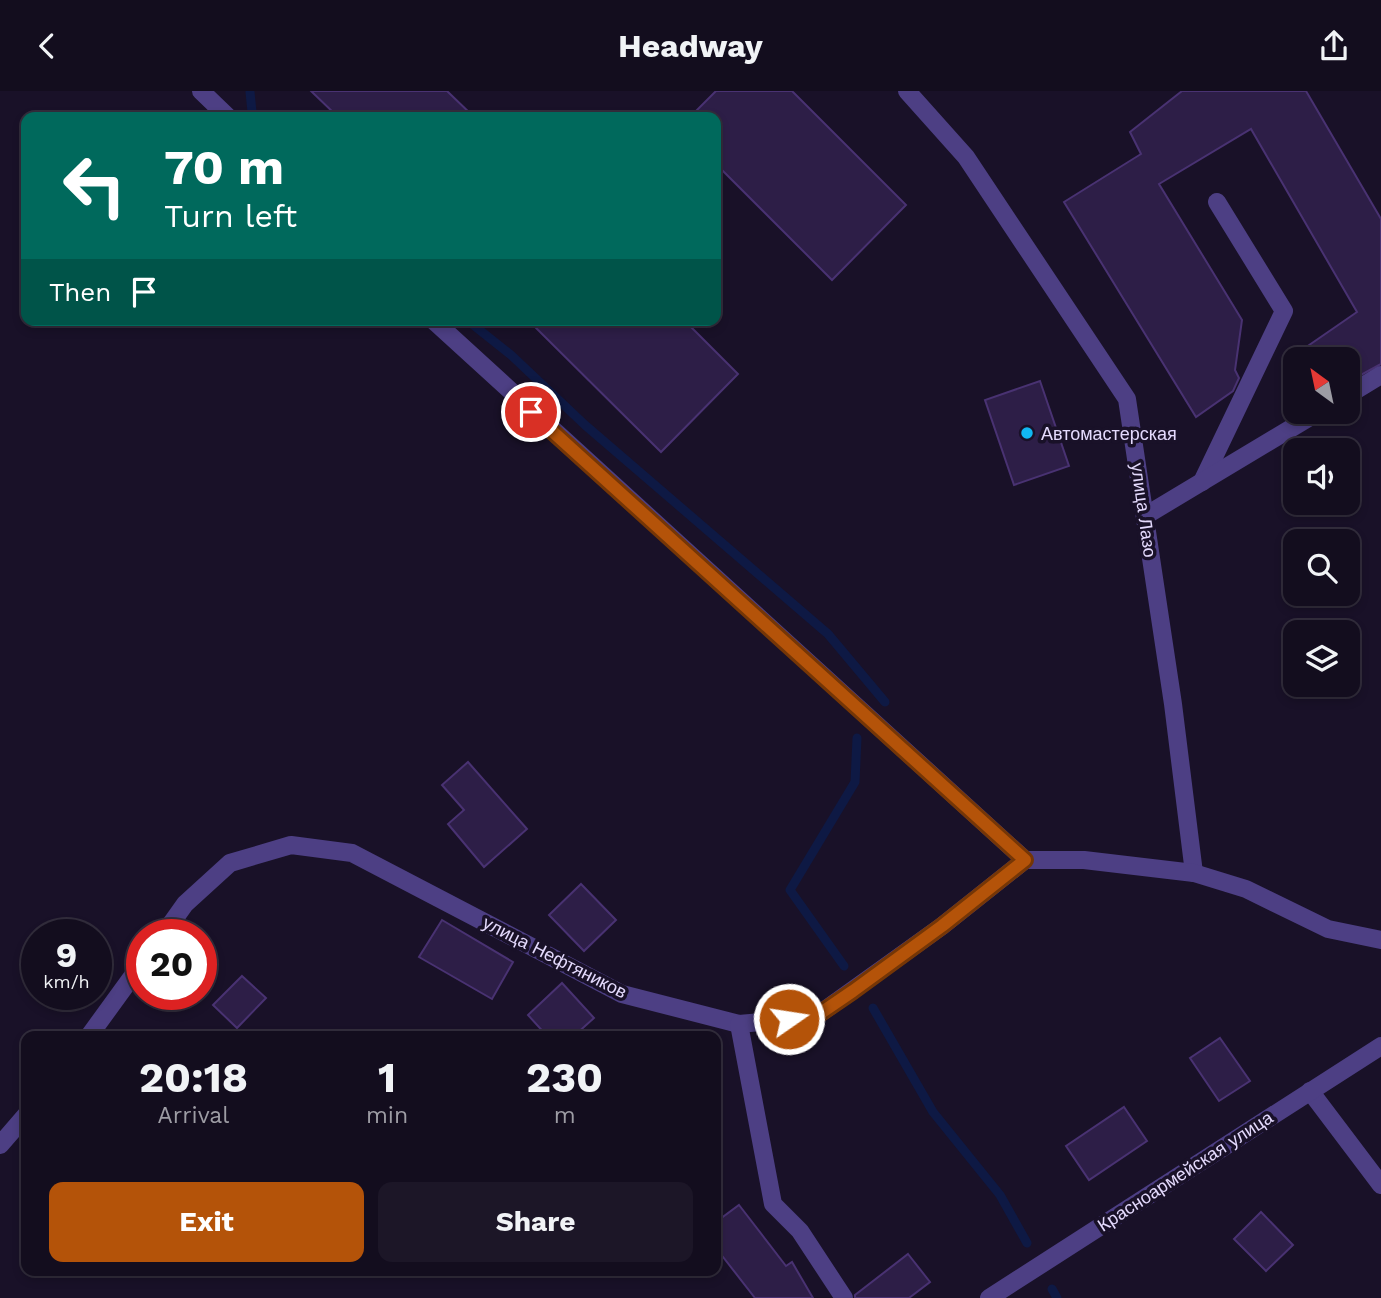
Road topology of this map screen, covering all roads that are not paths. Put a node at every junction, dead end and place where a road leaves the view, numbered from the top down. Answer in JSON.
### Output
{"nodes":[{"id":1,"x":201,"y":91,"type":"edge"},
{"id":2,"x":907,"y":91,"type":"edge"},
{"id":3,"x":223,"y":112,"type":"edge"},
{"id":4,"x":1217,"y":202,"type":"dead end"},
{"id":5,"x":439,"y":326,"type":"edge"},
{"id":6,"x":1381,"y":375,"type":"edge"},
{"id":7,"x":1360,"y":388,"type":"edge"},
{"id":8,"x":1298,"y":424,"type":"edge"},
{"id":9,"x":1202,"y":482,"type":"junction"},
{"id":10,"x":1145,"y":516,"type":"junction"},
{"id":11,"x":1025,"y":860,"type":"junction"},
{"id":12,"x":1194,"y":873,"type":"junction"},
{"id":13,"x":174,"y":919,"type":"edge"},
{"id":14,"x":1381,"y":940,"type":"edge"},
{"id":15,"x":126,"y":985,"type":"edge"},
{"id":16,"x":739,"y":1024,"type":"junction"},
{"id":17,"x":93,"y":1031,"type":"edge"},
{"id":18,"x":1381,"y":1046,"type":"edge"},
{"id":19,"x":1310,"y":1091,"type":"junction"},
{"id":20,"x":21,"y":1121,"type":"edge"},
{"id":21,"x":0,"y":1145,"type":"edge"},
{"id":22,"x":1381,"y":1185,"type":"edge"},
{"id":23,"x":844,"y":1298,"type":"edge"},
{"id":24,"x":989,"y":1298,"type":"edge"}],
"edges":[{"from":1,"to":3,"type":"lane"},
{"from":2,"to":10,"type":"lane","name":"улица Лазо"},
{"from":4,"to":9,"type":"lane"},
{"from":5,"to":11,"type":"lane"},
{"from":6,"to":7,"type":"lane"},
{"from":8,"to":9,"type":"lane"},
{"from":9,"to":10,"type":"lane"},
{"from":10,"to":12,"type":"lane","name":"улица Лазо"},
{"from":11,"to":12,"type":"lane"},
{"from":11,"to":16,"type":"lane","name":"улица Нефтяников"},
{"from":12,"to":14,"type":"lane"},
{"from":13,"to":16,"type":"lane","name":"улица Нефтяников"},
{"from":15,"to":17,"type":"lane"},
{"from":16,"to":23,"type":"lane"},
{"from":18,"to":19,"type":"lane","name":"Красноармейская улица"},
{"from":19,"to":22,"type":"lane"},
{"from":19,"to":24,"type":"lane","name":"Красноармейская улица"},
{"from":20,"to":21,"type":"lane"}]}
